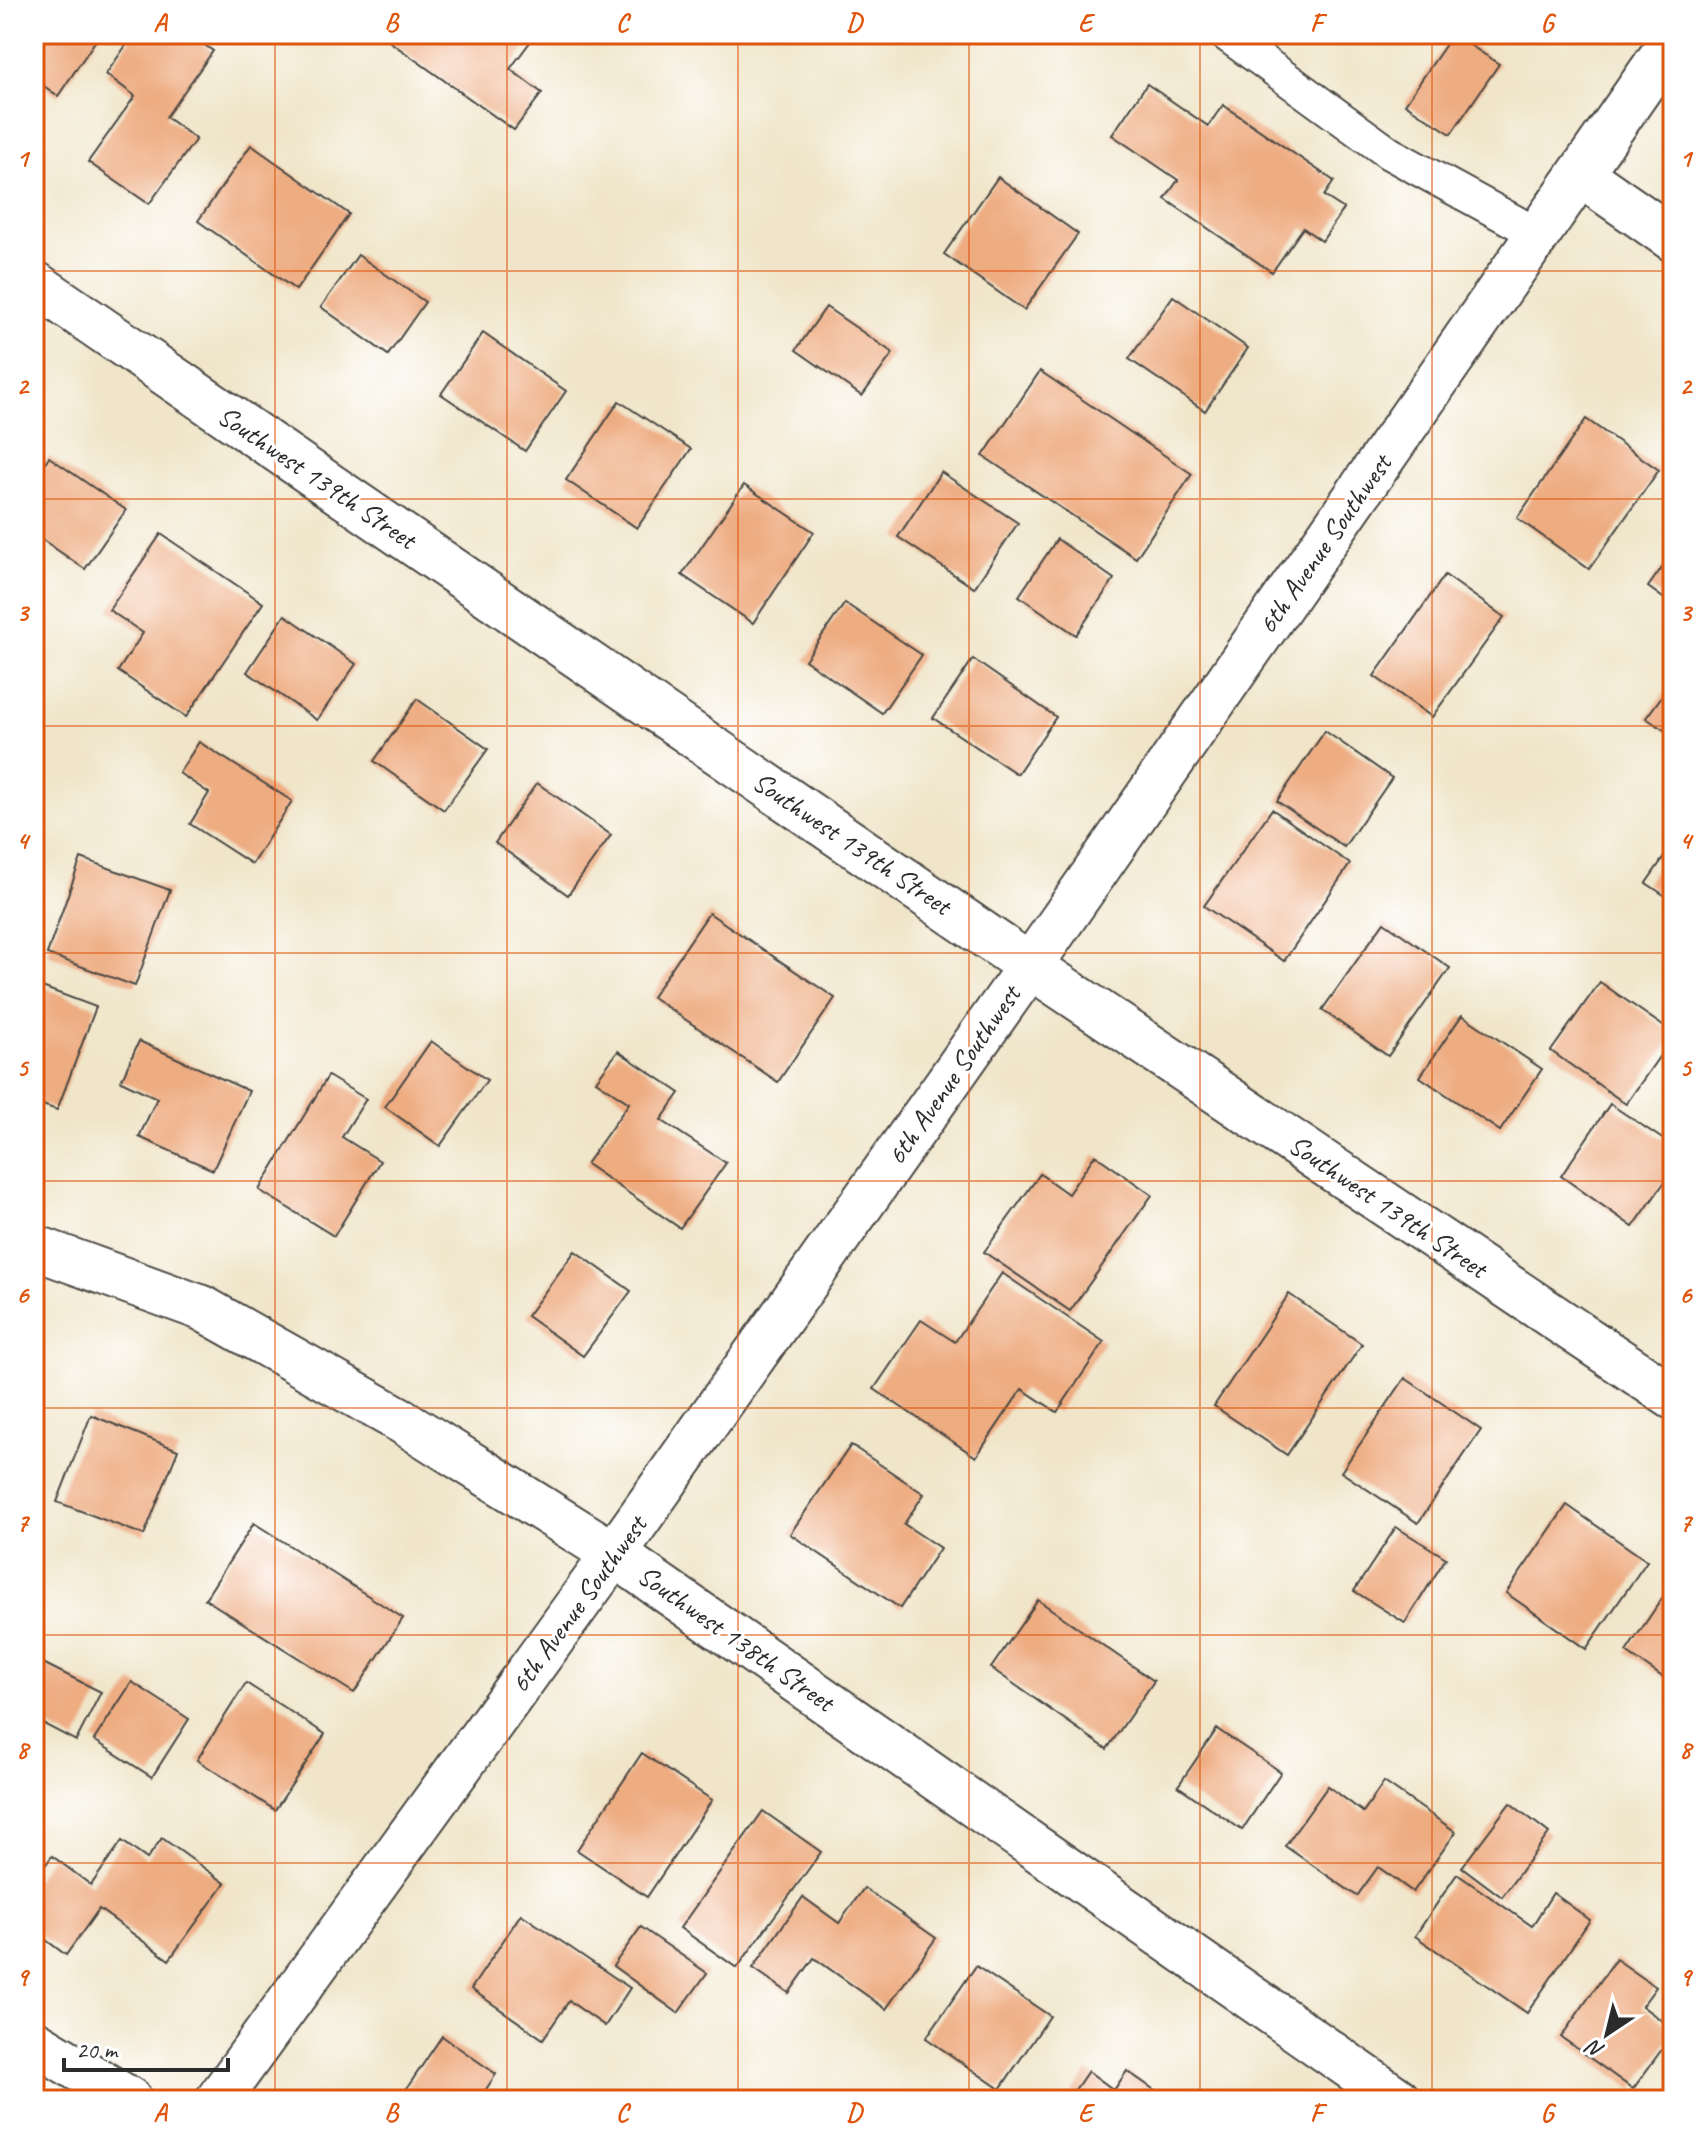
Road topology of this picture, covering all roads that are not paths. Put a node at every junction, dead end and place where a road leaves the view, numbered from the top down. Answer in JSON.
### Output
{"nodes":[{"id":1,"x":1225,"y":34,"type":"edge"},
{"id":2,"x":1673,"y":40,"type":"edge"},
{"id":3,"x":1580,"y":174,"type":"junction"},
{"id":4,"x":1539,"y":235,"type":"junction"},
{"id":5,"x":1673,"y":239,"type":"edge"},
{"id":6,"x":34,"y":283,"type":"edge"},
{"id":7,"x":1030,"y":966,"type":"junction"},
{"id":8,"x":34,"y":1247,"type":"edge"},
{"id":9,"x":1673,"y":1397,"type":"edge"},
{"id":10,"x":614,"y":1554,"type":"junction"},
{"id":11,"x":34,"y":2042,"type":"edge"},
{"id":12,"x":130,"y":2100,"type":"edge"},
{"id":13,"x":218,"y":2100,"type":"edge"},
{"id":14,"x":1398,"y":2100,"type":"edge"}],
"edges":[{"from":1,"to":4,"type":"lane"},
{"from":2,"to":3,"type":"street","name":"6th Avenue Southwest"},
{"from":3,"to":4,"type":"street","name":"6th Avenue Southwest"},
{"from":3,"to":5,"type":"street"},
{"from":4,"to":7,"type":"street","name":"6th Avenue Southwest"},
{"from":6,"to":7,"type":"street","name":"Southwest 139th Street"},
{"from":7,"to":9,"type":"street","name":"Southwest 139th Street"},
{"from":7,"to":10,"type":"street","name":"6th Avenue Southwest"},
{"from":8,"to":10,"type":"street","name":"Southwest 138th Street"},
{"from":10,"to":13,"type":"street","name":"6th Avenue Southwest"},
{"from":10,"to":14,"type":"street","name":"Southwest 138th Street"},
{"from":11,"to":12,"type":"street"}]}
